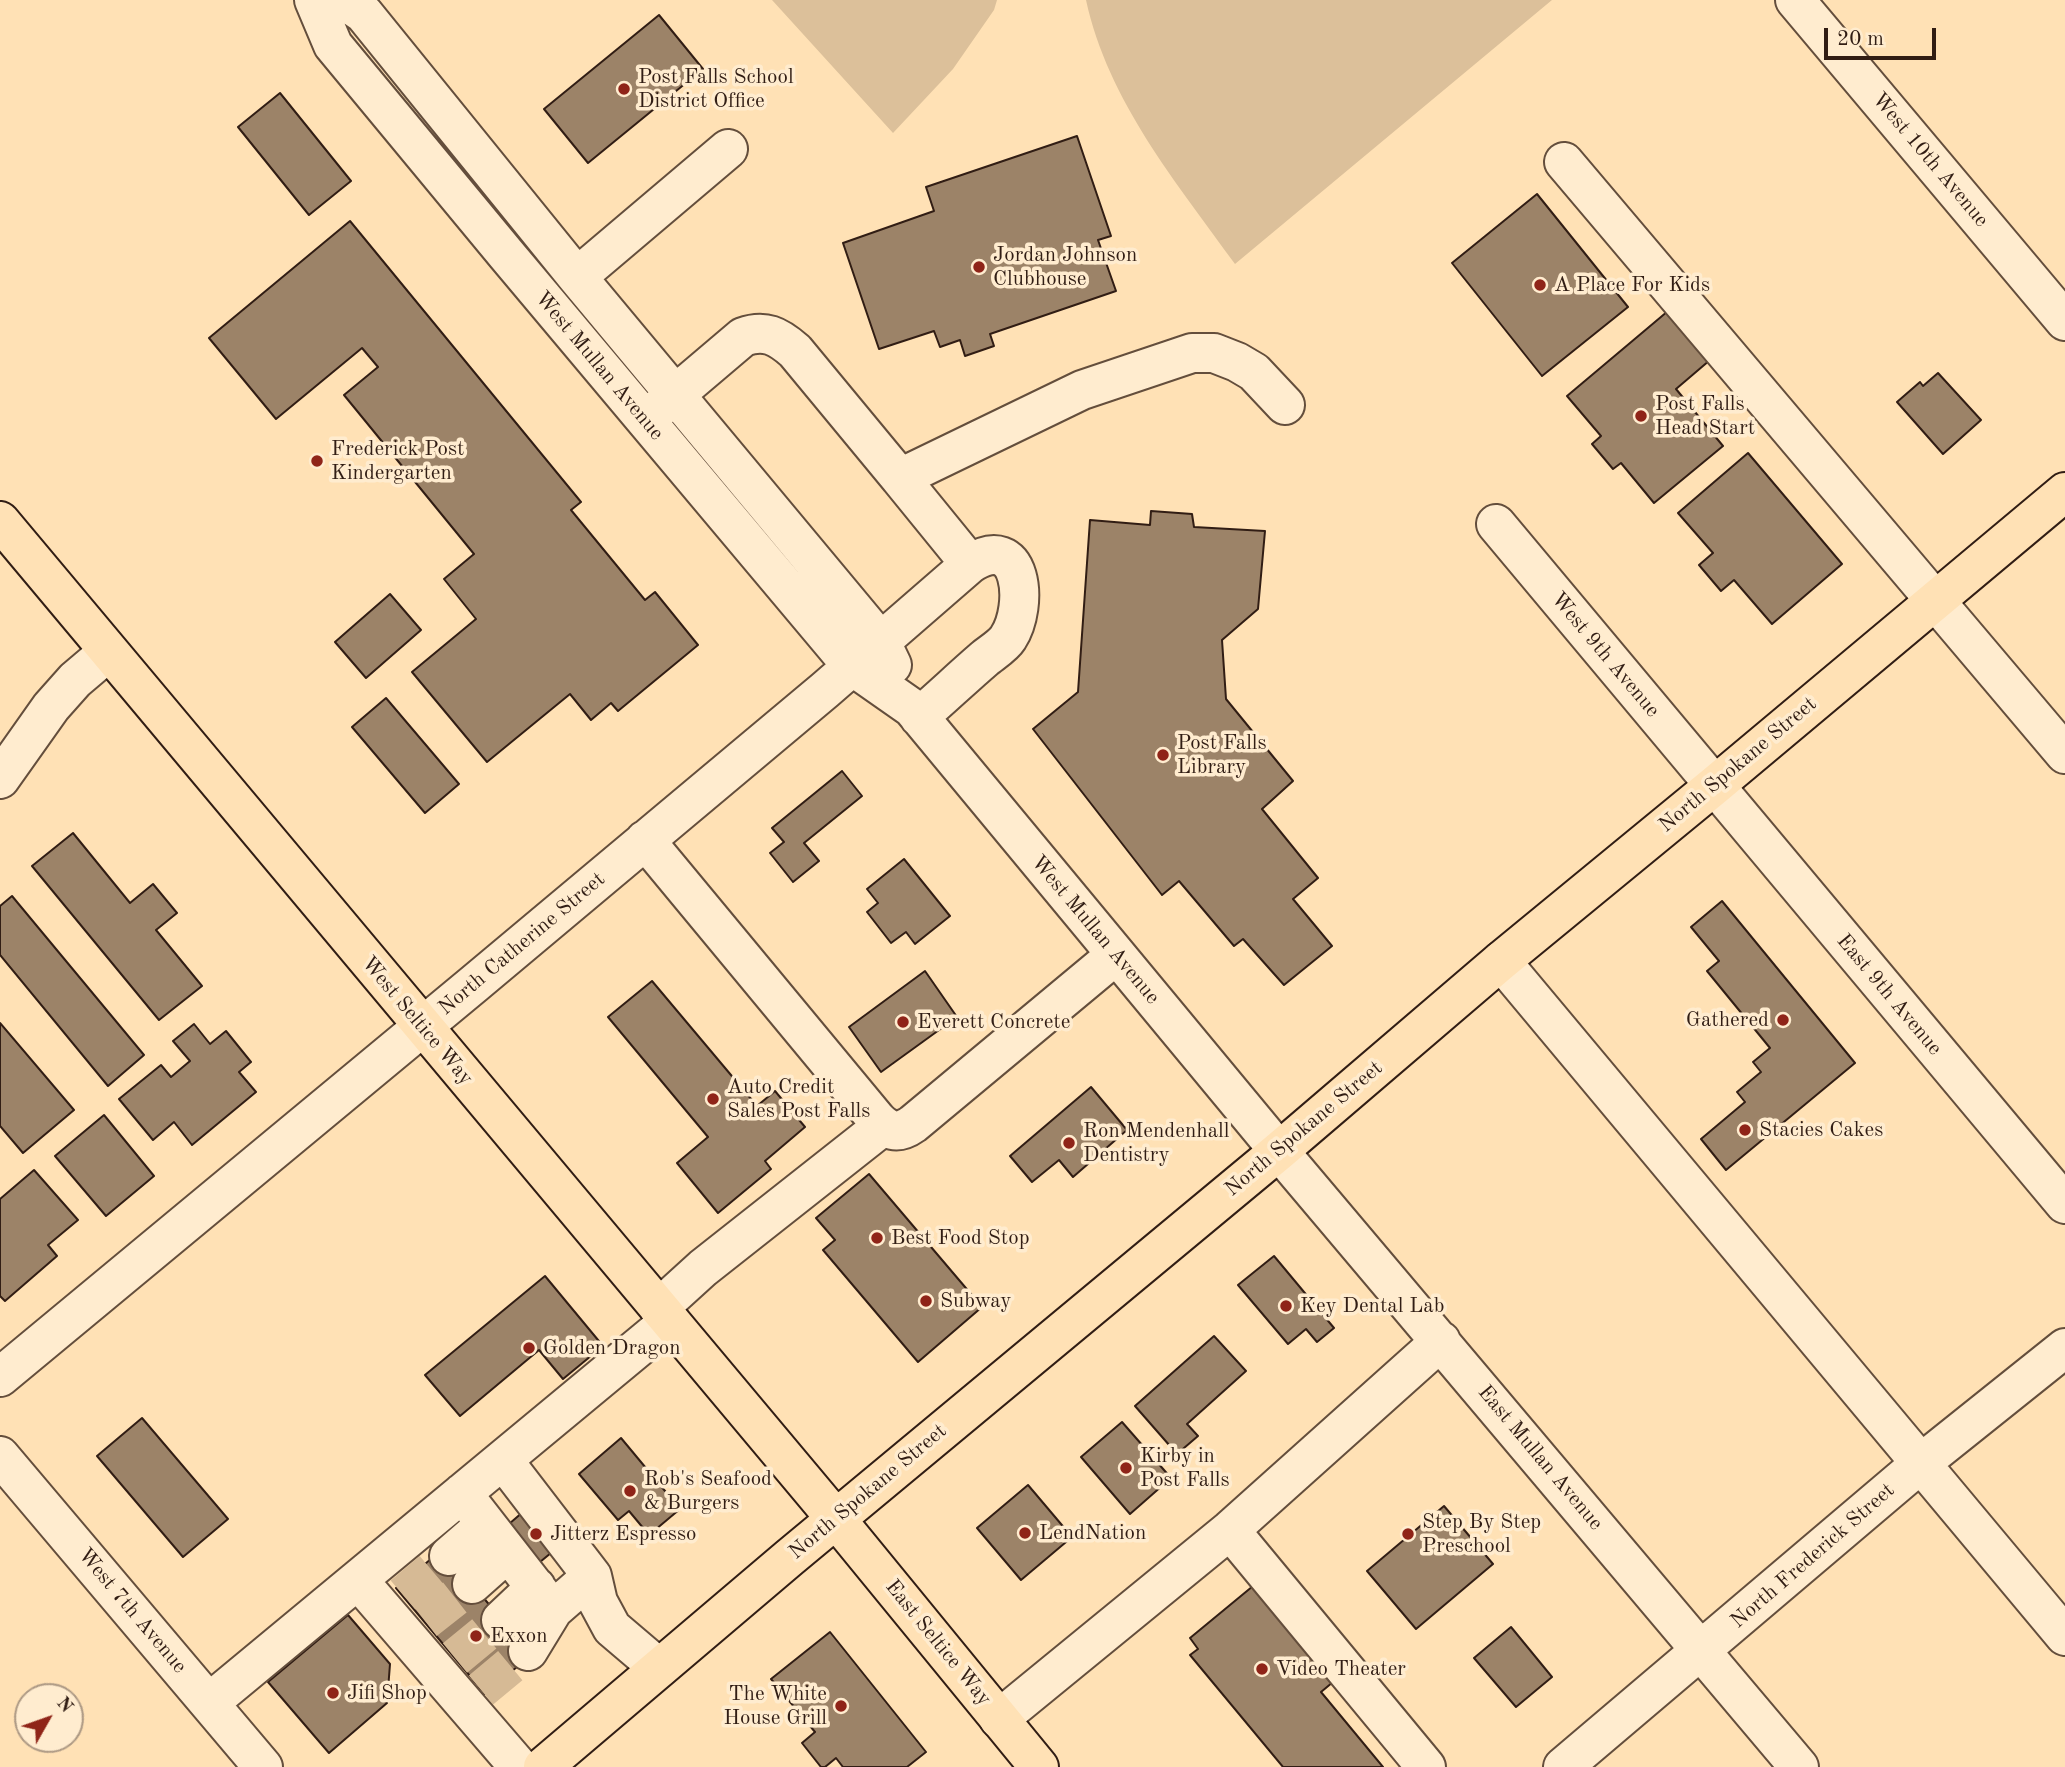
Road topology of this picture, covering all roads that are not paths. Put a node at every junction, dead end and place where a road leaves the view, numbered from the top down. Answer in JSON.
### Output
{"nodes":[{"id":1,"x":314,"y":0,"type":"edge"},
{"id":2,"x":344,"y":0,"type":"edge"},
{"id":3,"x":1795,"y":0,"type":"edge"},
{"id":4,"x":728,"y":149,"type":"dead end"},
{"id":5,"x":1564,"y":162,"type":"dead end"},
{"id":6,"x":577,"y":277,"type":"junction"},
{"id":7,"x":2065,"y":321,"type":"edge"},
{"id":8,"x":675,"y":394,"type":"junction"},
{"id":9,"x":1285,"y":405,"type":"dead end"},
{"id":10,"x":645,"y":421,"type":"junction"},
{"id":11,"x":900,"y":478,"type":"junction"},
{"id":12,"x":2065,"y":492,"type":"edge"},
{"id":13,"x":0,"y":521,"type":"edge"},
{"id":14,"x":1496,"y":524,"type":"dead end"},
{"id":15,"x":970,"y":564,"type":"junction"},
{"id":16,"x":1934,"y":601,"type":"junction"},
{"id":17,"x":881,"y":642,"type":"junction"},
{"id":18,"x":108,"y":652,"type":"junction"},
{"id":19,"x":852,"y":666,"type":"junction"},
{"id":20,"x":916,"y":712,"type":"junction"},
{"id":21,"x":2065,"y":754,"type":"edge"},
{"id":22,"x":0,"y":779,"type":"edge"},
{"id":23,"x":1714,"y":786,"type":"junction"},
{"id":24,"x":645,"y":840,"type":"junction"},
{"id":25,"x":1116,"y":955,"type":"junction"},
{"id":26,"x":1501,"y":961,"type":"junction"},
{"id":27,"x":422,"y":1027,"type":"junction"},
{"id":28,"x":883,"y":1126,"type":"junction"},
{"id":29,"x":1279,"y":1151,"type":"junction"},
{"id":30,"x":2065,"y":1204,"type":"edge"},
{"id":31,"x":664,"y":1315,"type":"junction"},
{"id":32,"x":1441,"y":1341,"type":"junction"},
{"id":33,"x":2065,"y":1348,"type":"edge"},
{"id":34,"x":0,"y":1377,"type":"edge"},
{"id":35,"x":0,"y":1456,"type":"edge"},
{"id":36,"x":503,"y":1460,"type":"junction"},
{"id":37,"x":1920,"y":1464,"type":"junction"},
{"id":38,"x":462,"y":1493,"type":"junction"},
{"id":39,"x":836,"y":1519,"type":"junction"},
{"id":40,"x":1230,"y":1530,"type":"junction"},
{"id":41,"x":497,"y":1538,"type":"junction"},
{"id":42,"x":460,"y":1570,"type":"tunnel mouth"},
{"id":43,"x":592,"y":1577,"type":"junction"},
{"id":44,"x":358,"y":1580,"type":"junction"},
{"id":45,"x":545,"y":1598,"type":"junction"},
{"id":46,"x":501,"y":1620,"type":"tunnel mouth"},
{"id":47,"x":2065,"y":1636,"type":"edge"},
{"id":48,"x":528,"y":1651,"type":"tunnel mouth"},
{"id":49,"x":1702,"y":1651,"type":"junction"},
{"id":50,"x":659,"y":1668,"type":"junction"},
{"id":51,"x":209,"y":1703,"type":"junction"},
{"id":52,"x":999,"y":1719,"type":"junction"},
{"id":53,"x":556,"y":1763,"type":"edge"},
{"id":54,"x":263,"y":1767,"type":"edge"},
{"id":55,"x":519,"y":1767,"type":"edge"},
{"id":56,"x":1039,"y":1767,"type":"edge"},
{"id":57,"x":1426,"y":1767,"type":"edge"},
{"id":58,"x":1563,"y":1767,"type":"edge"},
{"id":59,"x":1799,"y":1767,"type":"edge"}],
"edges":[{"from":1,"to":10,"type":"street","name":"West Mullan Avenue"},
{"from":2,"to":6,"type":"street","name":"West Mullan Avenue"},
{"from":3,"to":7,"type":"street","name":"West 10th Avenue"},
{"from":4,"to":6,"type":"street"},
{"from":5,"to":16,"type":"street"},
{"from":6,"to":8,"type":"street","name":"West Mullan Avenue"},
{"from":8,"to":10,"type":"street"},
{"from":8,"to":11,"type":"street"},
{"from":8,"to":17,"type":"street","name":"West Mullan Avenue"},
{"from":9,"to":11,"type":"street"},
{"from":10,"to":19,"type":"street","name":"West Mullan Avenue"},
{"from":11,"to":15,"type":"street"},
{"from":12,"to":16,"type":"main road","name":"North Spokane Street"},
{"from":13,"to":18,"type":"main road","name":"West Seltice Way"},
{"from":14,"to":23,"type":"street","name":"West 9th Avenue"},
{"from":15,"to":17,"type":"street","name":"North Catherine Street"},
{"from":15,"to":20,"type":"street"},
{"from":16,"to":21,"type":"street"},
{"from":16,"to":23,"type":"main road","name":"North Spokane Street"},
{"from":17,"to":19,"type":"street","name":"North Catherine Street"},
{"from":17,"to":20,"type":"street","name":"West Mullan Avenue"},
{"from":18,"to":22,"type":"street"},
{"from":18,"to":27,"type":"main road","name":"West Seltice Way"},
{"from":19,"to":20,"type":"street","name":"West Mullan Avenue"},
{"from":19,"to":24,"type":"street","name":"North Catherine Street"},
{"from":20,"to":25,"type":"street","name":"West Mullan Avenue"},
{"from":23,"to":26,"type":"main road","name":"North Spokane Street"},
{"from":23,"to":30,"type":"street","name":"East 9th Avenue"},
{"from":24,"to":27,"type":"street","name":"North Catherine Street"},
{"from":24,"to":28,"type":"street"},
{"from":25,"to":28,"type":"street"},
{"from":25,"to":29,"type":"street","name":"West Mullan Avenue"},
{"from":26,"to":29,"type":"main road","name":"North Spokane Street"},
{"from":26,"to":37,"type":"street"},
{"from":27,"to":31,"type":"main road","name":"West Seltice Way"},
{"from":27,"to":34,"type":"street","name":"North Catherine Street"},
{"from":28,"to":31,"type":"street"},
{"from":29,"to":32,"type":"street","name":"East Mullan Avenue"},
{"from":29,"to":39,"type":"main road","name":"North Spokane Street"},
{"from":31,"to":36,"type":"street"},
{"from":31,"to":39,"type":"main road","name":"West Seltice Way"},
{"from":32,"to":40,"type":"street"},
{"from":32,"to":49,"type":"street","name":"East Mullan Avenue"},
{"from":33,"to":37,"type":"street","name":"North Frederick Street"},
{"from":35,"to":51,"type":"street","name":"West 7th Avenue"},
{"from":36,"to":38,"type":"street"},
{"from":36,"to":43,"type":"street"},
{"from":37,"to":47,"type":"street"},
{"from":37,"to":49,"type":"street","name":"North Frederick Street"},
{"from":38,"to":41,"type":"street"},
{"from":38,"to":44,"type":"street"},
{"from":39,"to":50,"type":"main road","name":"North Spokane Street"},
{"from":39,"to":52,"type":"main road","name":"East Seltice Way"},
{"from":40,"to":52,"type":"street"},
{"from":40,"to":57,"type":"street"},
{"from":41,"to":42,"type":"street"},
{"from":41,"to":45,"type":"street"},
{"from":43,"to":45,"type":"street"},
{"from":43,"to":50,"type":"street"},
{"from":44,"to":51,"type":"street"},
{"from":44,"to":55,"type":"street"},
{"from":45,"to":46,"type":"street"},
{"from":45,"to":48,"type":"street"},
{"from":49,"to":58,"type":"street","name":"North Frederick Street"},
{"from":49,"to":59,"type":"street","name":"East Mullan Avenue"},
{"from":50,"to":53,"type":"main road","name":"North Spokane Street"},
{"from":51,"to":54,"type":"street","name":"West 7th Avenue"},
{"from":52,"to":56,"type":"main road","name":"East Seltice Way"}]}
